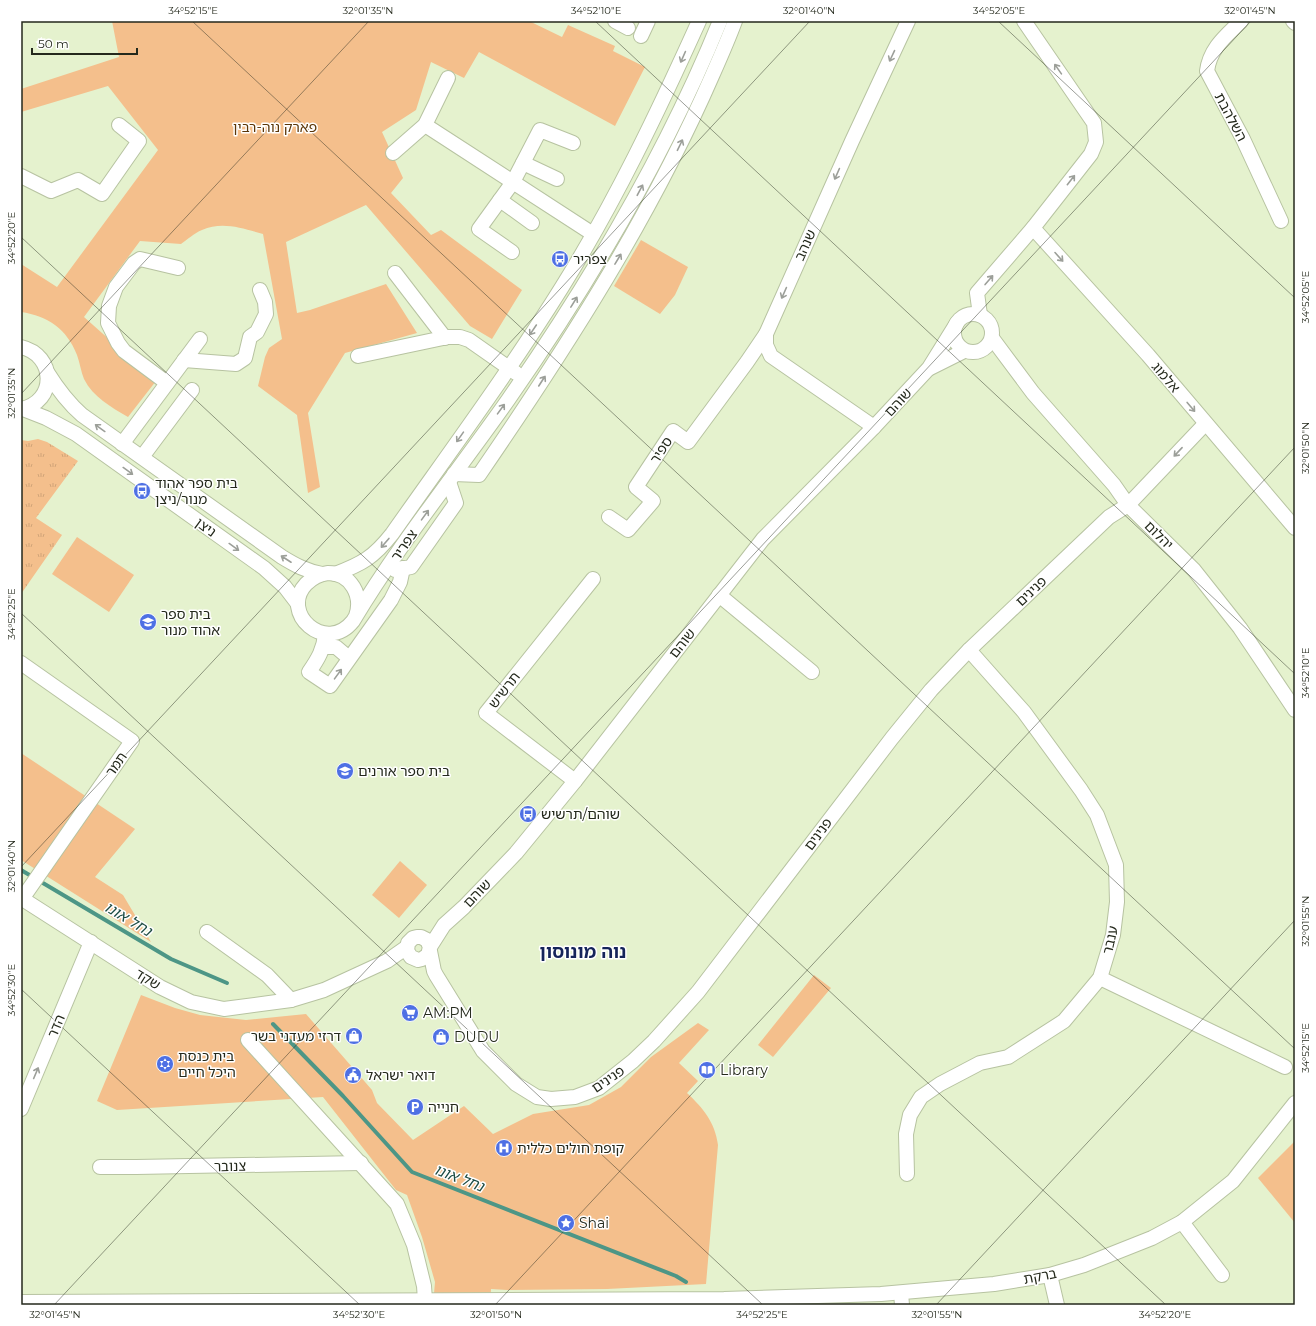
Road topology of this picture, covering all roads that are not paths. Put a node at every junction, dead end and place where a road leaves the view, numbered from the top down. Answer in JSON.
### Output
{"nodes":[{"id":1,"x":615,"y":21,"type":"edge"},
{"id":2,"x":648,"y":21,"type":"edge"},
{"id":3,"x":699,"y":21,"type":"edge"},
{"id":4,"x":720,"y":21,"type":"edge"},
{"id":5,"x":736,"y":21,"type":"edge"},
{"id":6,"x":908,"y":21,"type":"edge"},
{"id":7,"x":1024,"y":21,"type":"edge"},
{"id":8,"x":1241,"y":21,"type":"edge"},
{"id":9,"x":628,"y":28,"type":"dead end"},
{"id":10,"x":641,"y":36,"type":"dead end"},
{"id":11,"x":448,"y":78,"type":"dead end"},
{"id":12,"x":119,"y":125,"type":"dead end"},
{"id":13,"x":425,"y":125,"type":"junction"},
{"id":14,"x":573,"y":143,"type":"dead end"},
{"id":15,"x":393,"y":152,"type":"dead end"},
{"id":16,"x":523,"y":163,"type":"junction"},
{"id":17,"x":21,"y":176,"type":"edge"},
{"id":18,"x":557,"y":179,"type":"dead end"},
{"id":19,"x":513,"y":182,"type":"junction"},
{"id":20,"x":500,"y":200,"type":"junction"},
{"id":21,"x":1281,"y":221,"type":"dead end"},
{"id":22,"x":532,"y":223,"type":"dead end"},
{"id":23,"x":1033,"y":228,"type":"junction"},
{"id":24,"x":593,"y":234,"type":"junction"},
{"id":25,"x":512,"y":252,"type":"dead end"},
{"id":26,"x":178,"y":268,"type":"dead end"},
{"id":27,"x":395,"y":273,"type":"dead end"},
{"id":28,"x":260,"y":290,"type":"dead end"},
{"id":29,"x":980,"y":315,"type":"junction"},
{"id":30,"x":957,"y":323,"type":"junction"},
{"id":31,"x":766,"y":334,"type":"junction"},
{"id":32,"x":445,"y":338,"type":"junction"},
{"id":33,"x":992,"y":338,"type":"junction"},
{"id":34,"x":200,"y":339,"type":"dead end"},
{"id":35,"x":21,"y":347,"type":"edge"},
{"id":36,"x":964,"y":351,"type":"junction"},
{"id":37,"x":981,"y":351,"type":"junction"},
{"id":38,"x":358,"y":356,"type":"dead end"},
{"id":39,"x":184,"y":360,"type":"junction"},
{"id":40,"x":508,"y":367,"type":"junction"},
{"id":41,"x":929,"y":368,"type":"junction"},
{"id":42,"x":1013,"y":368,"type":"junction"},
{"id":43,"x":47,"y":372,"type":"junction"},
{"id":44,"x":523,"y":377,"type":"junction"},
{"id":45,"x":167,"y":383,"type":"junction"},
{"id":46,"x":192,"y":390,"type":"dead end"},
{"id":47,"x":22,"y":409,"type":"edge"},
{"id":48,"x":1205,"y":424,"type":"junction"},
{"id":49,"x":874,"y":428,"type":"junction"},
{"id":50,"x":122,"y":444,"type":"junction"},
{"id":51,"x":142,"y":457,"type":"junction"},
{"id":52,"x":451,"y":478,"type":"junction"},
{"id":53,"x":1128,"y":505,"type":"junction"},
{"id":54,"x":609,"y":517,"type":"dead end"},
{"id":55,"x":1295,"y":528,"type":"edge"},
{"id":56,"x":404,"y":568,"type":"junction"},
{"id":57,"x":385,"y":571,"type":"junction"},
{"id":58,"x":328,"y":574,"type":"junction"},
{"id":59,"x":593,"y":579,"type":"dead end"},
{"id":60,"x":374,"y":588,"type":"junction"},
{"id":61,"x":719,"y":595,"type":"junction"},
{"id":62,"x":391,"y":600,"type":"junction"},
{"id":63,"x":298,"y":604,"type":"junction"},
{"id":64,"x":356,"y":616,"type":"junction"},
{"id":65,"x":324,"y":640,"type":"junction"},
{"id":66,"x":968,"y":650,"type":"junction"},
{"id":67,"x":349,"y":658,"type":"junction"},
{"id":68,"x":21,"y":664,"type":"edge"},
{"id":69,"x":812,"y":672,"type":"dead end"},
{"id":70,"x":1295,"y":710,"type":"edge"},
{"id":71,"x":575,"y":781,"type":"junction"},
{"id":72,"x":22,"y":899,"type":"edge"},
{"id":73,"x":444,"y":925,"type":"junction"},
{"id":74,"x":207,"y":932,"type":"dead end"},
{"id":75,"x":421,"y":937,"type":"junction"},
{"id":76,"x":91,"y":942,"type":"junction"},
{"id":77,"x":407,"y":947,"type":"junction"},
{"id":78,"x":430,"y":949,"type":"junction"},
{"id":79,"x":417,"y":960,"type":"junction"},
{"id":80,"x":387,"y":961,"type":"junction"},
{"id":81,"x":434,"y":971,"type":"junction"},
{"id":82,"x":1100,"y":978,"type":"junction"},
{"id":83,"x":291,"y":1000,"type":"junction"},
{"id":84,"x":248,"y":1040,"type":"dead end"},
{"id":85,"x":1285,"y":1067,"type":"dead end"},
{"id":86,"x":1295,"y":1103,"type":"edge"},
{"id":87,"x":21,"y":1109,"type":"edge"},
{"id":88,"x":361,"y":1163,"type":"junction"},
{"id":89,"x":100,"y":1167,"type":"dead end"},
{"id":90,"x":907,"y":1174,"type":"dead end"},
{"id":91,"x":1182,"y":1222,"type":"junction"},
{"id":92,"x":1050,"y":1275,"type":"junction"},
{"id":93,"x":1222,"y":1275,"type":"dead end"},
{"id":94,"x":902,"y":1299,"type":"edge"},
{"id":95,"x":425,"y":1300,"type":"junction"},
{"id":96,"x":21,"y":1302,"type":"edge"},
{"id":97,"x":149,"y":1303,"type":"edge"},
{"id":98,"x":304,"y":1303,"type":"edge"},
{"id":99,"x":1057,"y":1305,"type":"edge"}],
"edges":[{"from":1,"to":9,"type":"street"},
{"from":2,"to":10,"type":"street"},
{"from":3,"to":24,"type":"street","name":"צפריר","one_way":true},
{"from":44,"to":4,"type":"street","name":"צפריר","one_way":true},
{"from":52,"to":5,"type":"street","one_way":true},
{"from":6,"to":31,"type":"street","name":"שנהב","one_way":true},
{"from":23,"to":7,"type":"street","one_way":true},
{"from":8,"to":21,"type":"street","name":"השלהבת"},
{"from":11,"to":13,"type":"street"},
{"from":12,"to":17,"type":"street"},
{"from":13,"to":15,"type":"street"},
{"from":13,"to":19,"type":"street"},
{"from":14,"to":16,"type":"street"},
{"from":16,"to":18,"type":"street"},
{"from":16,"to":19,"type":"street"},
{"from":19,"to":20,"type":"street"},
{"from":19,"to":24,"type":"street"},
{"from":20,"to":22,"type":"street"},
{"from":20,"to":25,"type":"street"},
{"from":29,"to":23,"type":"street","one_way":true},
{"from":23,"to":48,"type":"street","name":"אלמוג","one_way":true},
{"from":24,"to":40,"type":"street","name":"צפריר","one_way":true},
{"from":26,"to":45,"type":"street"},
{"from":27,"to":32,"type":"street"},
{"from":28,"to":39,"type":"street"},
{"from":29,"to":30,"type":"street"},
{"from":29,"to":33,"type":"street"},
{"from":30,"to":36,"type":"street"},
{"from":30,"to":41,"type":"street","name":"שוהם"},
{"from":31,"to":49,"type":"street"},
{"from":31,"to":54,"type":"street","name":"ספיר"},
{"from":32,"to":38,"type":"street"},
{"from":32,"to":40,"type":"street"},
{"from":33,"to":37,"type":"street"},
{"from":33,"to":42,"type":"street","name":"יהלום"},
{"from":34,"to":39,"type":"street"},
{"from":35,"to":43,"type":"street","name":"ניצן"},
{"from":36,"to":37,"type":"street"},
{"from":36,"to":41,"type":"street","name":"שוהם"},
{"from":37,"to":42,"type":"street","name":"יהלום"},
{"from":39,"to":45,"type":"street"},
{"from":40,"to":44,"type":"street"},
{"from":40,"to":58,"type":"street","name":"צפריר","one_way":true},
{"from":41,"to":49,"type":"street","name":"שוהם"},
{"from":42,"to":53,"type":"street","name":"יהלום"},
{"from":43,"to":47,"type":"street"},
{"from":50,"to":43,"type":"street","name":"ניצן","one_way":true},
{"from":52,"to":44,"type":"street","name":"צפריר","one_way":true},
{"from":45,"to":50,"type":"street"},
{"from":46,"to":51,"type":"street"},
{"from":47,"to":63,"type":"street","name":"ניצן","one_way":true},
{"from":48,"to":53,"type":"street","name":"פנינים","one_way":true},
{"from":48,"to":55,"type":"street","name":"אלמוג"},
{"from":49,"to":61,"type":"street","name":"שוהם"},
{"from":50,"to":51,"type":"street","name":"ניצן"},
{"from":58,"to":51,"type":"street","name":"ניצן","one_way":true},
{"from":52,"to":56,"type":"street"},
{"from":57,"to":52,"type":"street","name":"צפריר","one_way":true},
{"from":53,"to":66,"type":"street","name":"פנינים"},
{"from":53,"to":70,"type":"street","name":"יהלום"},
{"from":56,"to":57,"type":"street"},
{"from":56,"to":62,"type":"street"},
{"from":57,"to":60,"type":"street","name":"צפריר"},
{"from":58,"to":63,"type":"street"},
{"from":58,"to":64,"type":"street"},
{"from":59,"to":71,"type":"street","name":"תרשיש"},
{"from":60,"to":62,"type":"street"},
{"from":60,"to":64,"type":"street","name":"צפריר"},
{"from":61,"to":69,"type":"street"},
{"from":61,"to":71,"type":"street","name":"שוהם"},
{"from":62,"to":67,"type":"street"},
{"from":63,"to":65,"type":"street"},
{"from":64,"to":65,"type":"street"},
{"from":65,"to":67,"type":"street"},
{"from":65,"to":67,"type":"street","one_way":true},
{"from":66,"to":81,"type":"street","name":"פנינים"},
{"from":66,"to":82,"type":"street","name":"ענבר"},
{"from":68,"to":72,"type":"street","name":"תמר"},
{"from":71,"to":73,"type":"street","name":"שוהם"},
{"from":72,"to":76,"type":"street","name":"שקד"},
{"from":73,"to":75,"type":"street","name":"שוהם"},
{"from":73,"to":78,"type":"street","name":"שוהם"},
{"from":74,"to":83,"type":"street"},
{"from":75,"to":77,"type":"street"},
{"from":75,"to":78,"type":"street"},
{"from":76,"to":83,"type":"street","name":"שקד"},
{"from":87,"to":76,"type":"street","name":"הדר","one_way":true},
{"from":77,"to":79,"type":"street"},
{"from":77,"to":80,"type":"street"},
{"from":78,"to":79,"type":"street"},
{"from":78,"to":81,"type":"street","name":"פנינים"},
{"from":79,"to":80,"type":"street"},
{"from":79,"to":81,"type":"street","name":"פנינים"},
{"from":80,"to":83,"type":"street"},
{"from":82,"to":85,"type":"street"},
{"from":82,"to":90,"type":"street","name":"ענבר"},
{"from":84,"to":88,"type":"street"},
{"from":86,"to":91,"type":"street","name":"ברקת"},
{"from":88,"to":89,"type":"street","name":"צנובר"},
{"from":88,"to":95,"type":"street"},
{"from":91,"to":92,"type":"street","name":"ברקת"},
{"from":91,"to":93,"type":"street"},
{"from":92,"to":94,"type":"street","name":"ברקת"},
{"from":92,"to":99,"type":"street"},
{"from":94,"to":95,"type":"street","name":"ברקת"},
{"from":95,"to":98,"type":"street","name":"ברקת"},
{"from":96,"to":97,"type":"street","name":"ברקת"},
{"from":97,"to":98,"type":"street","name":"ברקת"}]}
